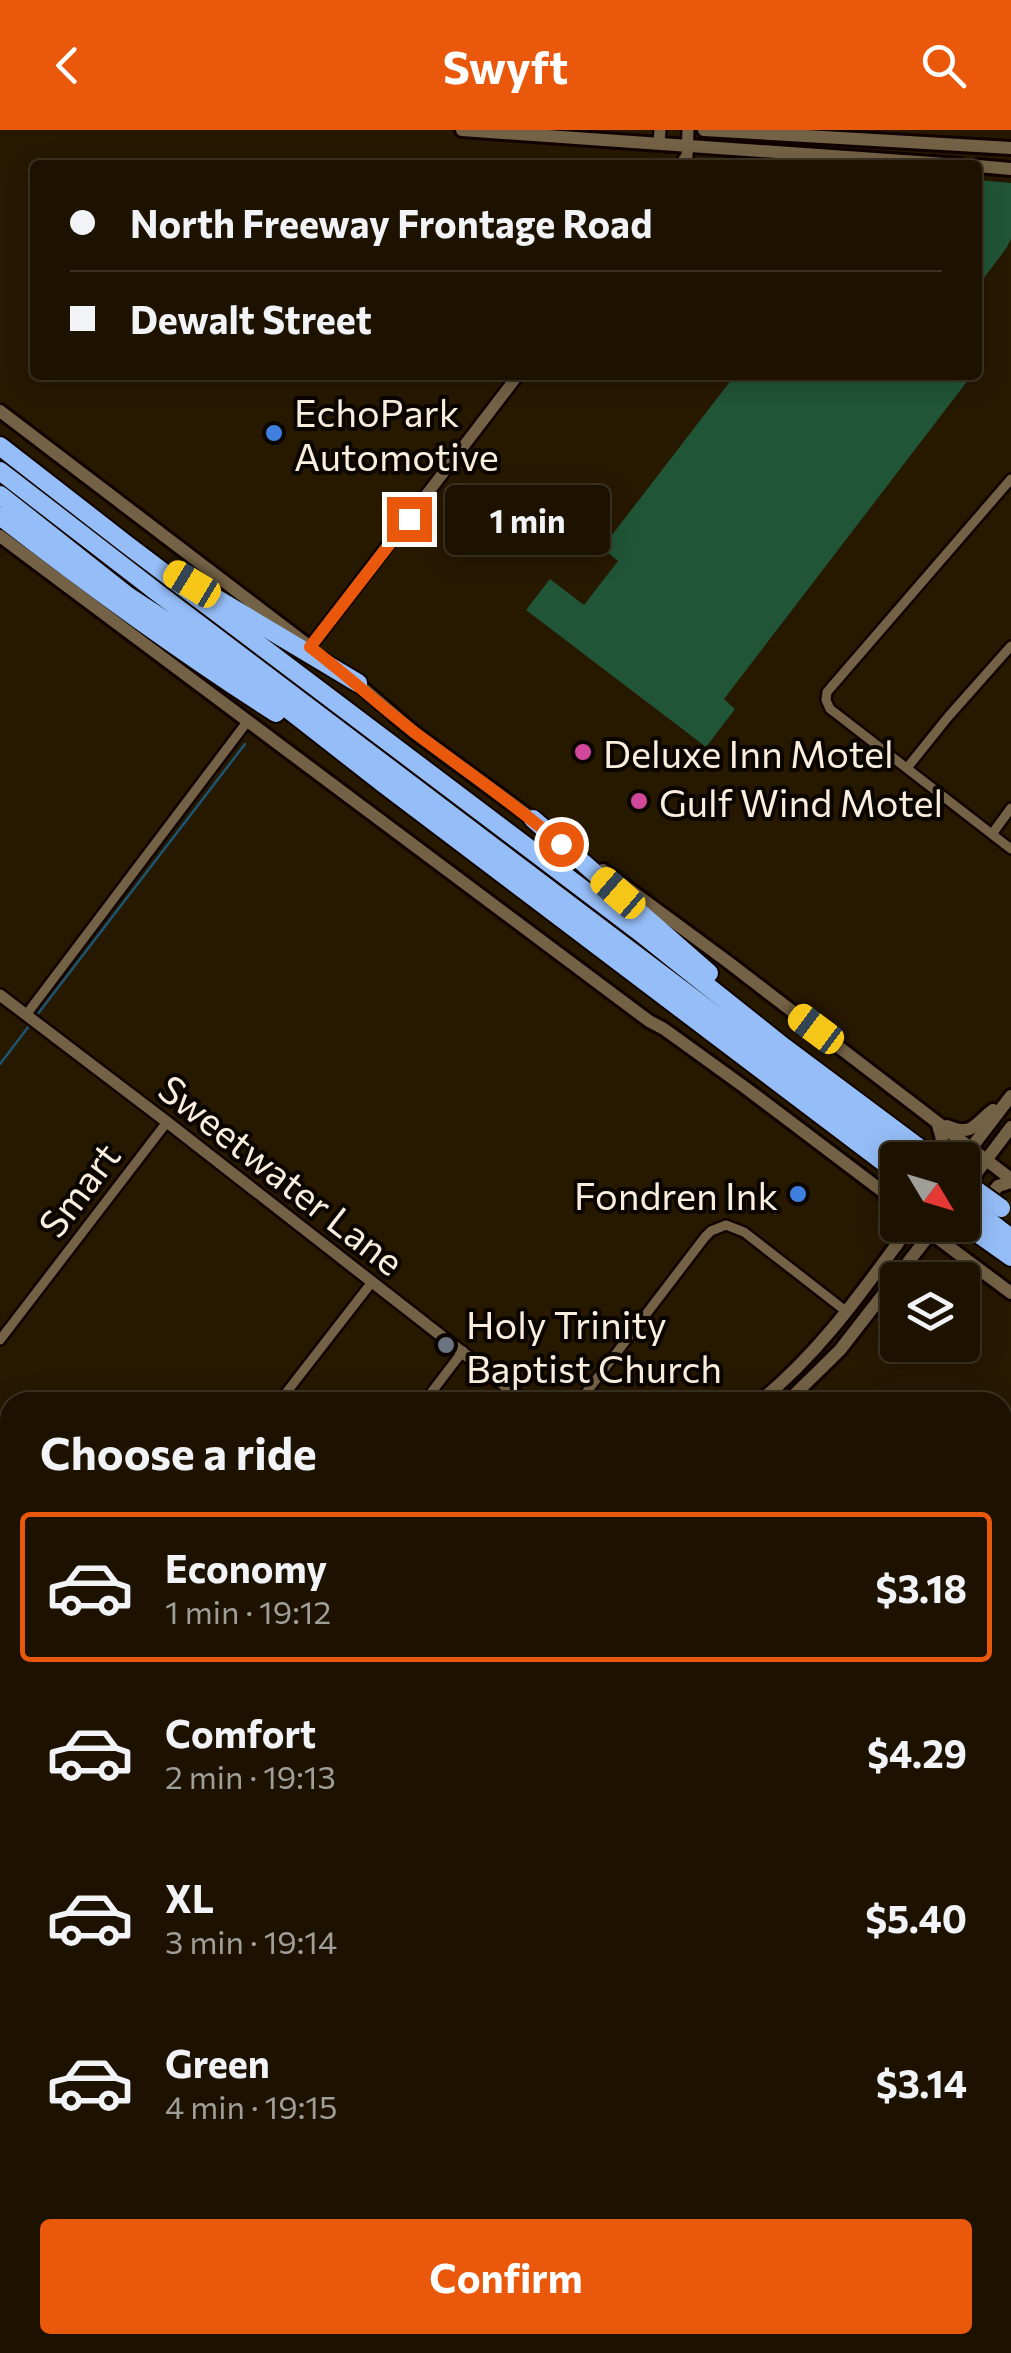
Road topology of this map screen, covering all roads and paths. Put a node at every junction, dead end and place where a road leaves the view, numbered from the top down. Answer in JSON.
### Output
{"nodes":[{"id":1,"x":462,"y":130,"type":"edge"},
{"id":2,"x":688,"y":130,"type":"edge"},
{"id":3,"x":704,"y":130,"type":"edge"},
{"id":4,"x":495,"y":131,"type":"edge"},
{"id":5,"x":660,"y":136,"type":"edge"},
{"id":6,"x":852,"y":138,"type":"junction"},
{"id":7,"x":687,"y":146,"type":"junction"},
{"id":8,"x":1011,"y":148,"type":"edge"},
{"id":9,"x":850,"y":157,"type":"junction"},
{"id":10,"x":683,"y":160,"type":"edge"},
{"id":11,"x":891,"y":160,"type":"edge"},
{"id":12,"x":982,"y":166,"type":"edge"},
{"id":13,"x":1011,"y":168,"type":"edge"},
{"id":14,"x":514,"y":380,"type":"edge"},
{"id":15,"x":0,"y":412,"type":"edge"},
{"id":16,"x":0,"y":446,"type":"edge"},
{"id":17,"x":0,"y":471,"type":"edge"},
{"id":18,"x":1011,"y":479,"type":"edge"},
{"id":19,"x":0,"y":495,"type":"edge"},
{"id":20,"x":0,"y":516,"type":"edge"},
{"id":21,"x":0,"y":536,"type":"edge"},
{"id":22,"x":126,"y":544,"type":"junction"},
{"id":23,"x":1011,"y":646,"type":"edge"},
{"id":24,"x":310,"y":647,"type":"junction"},
{"id":25,"x":358,"y":683,"type":"junction"},
{"id":26,"x":248,"y":722,"type":"junction"},
{"id":27,"x":319,"y":733,"type":"junction"},
{"id":28,"x":907,"y":768,"type":"junction"},
{"id":29,"x":1011,"y":808,"type":"edge"},
{"id":30,"x":532,"y":819,"type":"junction"},
{"id":31,"x":992,"y":834,"type":"junction"},
{"id":32,"x":1011,"y":848,"type":"edge"},
{"id":33,"x":0,"y":996,"type":"edge"},
{"id":34,"x":26,"y":1015,"type":"junction"},
{"id":35,"x":784,"y":1047,"type":"junction"},
{"id":36,"x":1007,"y":1101,"type":"edge"},
{"id":37,"x":935,"y":1121,"type":"junction"},
{"id":38,"x":167,"y":1122,"type":"junction"},
{"id":39,"x":1011,"y":1127,"type":"edge"},
{"id":40,"x":898,"y":1142,"type":"edge"},
{"id":41,"x":900,"y":1142,"type":"edge"},
{"id":42,"x":941,"y":1142,"type":"edge"},
{"id":43,"x":955,"y":1142,"type":"edge"},
{"id":44,"x":975,"y":1142,"type":"edge"},
{"id":45,"x":880,"y":1159,"type":"edge"},
{"id":46,"x":980,"y":1159,"type":"edge"},
{"id":47,"x":987,"y":1161,"type":"junction"},
{"id":48,"x":980,"y":1170,"type":"edge"},
{"id":49,"x":1011,"y":1181,"type":"edge"},
{"id":50,"x":880,"y":1184,"type":"edge"},
{"id":51,"x":996,"y":1220,"type":"edge"},
{"id":52,"x":1011,"y":1238,"type":"edge"},
{"id":53,"x":895,"y":1242,"type":"edge"},
{"id":54,"x":899,"y":1242,"type":"edge"},
{"id":55,"x":947,"y":1242,"type":"edge"},
{"id":56,"x":894,"y":1250,"type":"junction"},
{"id":57,"x":959,"y":1254,"type":"junction"},
{"id":58,"x":1011,"y":1257,"type":"edge"},
{"id":59,"x":903,"y":1262,"type":"edge"},
{"id":60,"x":372,"y":1282,"type":"junction"},
{"id":61,"x":1011,"y":1293,"type":"edge"},
{"id":62,"x":880,"y":1297,"type":"edge"},
{"id":63,"x":848,"y":1312,"type":"junction"},
{"id":64,"x":0,"y":1340,"type":"edge"},
{"id":65,"x":463,"y":1351,"type":"junction"},
{"id":66,"x":287,"y":1392,"type":"edge"},
{"id":67,"x":432,"y":1392,"type":"edge"},
{"id":68,"x":514,"y":1392,"type":"edge"},
{"id":69,"x":586,"y":1392,"type":"edge"},
{"id":70,"x":770,"y":1392,"type":"edge"},
{"id":71,"x":797,"y":1392,"type":"edge"}],
"edges":[{"from":1,"to":4,"type":"main road"},
{"from":2,"to":7,"type":"street"},
{"from":3,"to":6,"type":"main road"},
{"from":4,"to":5,"type":"main road"},
{"from":5,"to":7,"type":"main road"},
{"from":6,"to":8,"type":"main road"},
{"from":6,"to":9,"type":"main road"},
{"from":7,"to":9,"type":"main road"},
{"from":7,"to":10,"type":"street"},
{"from":9,"to":11,"type":"main road"},
{"from":12,"to":13,"type":"main road"},
{"from":14,"to":24,"type":"street"},
{"from":15,"to":24,"type":"main road"},
{"from":16,"to":22,"type":"highway"},
{"from":17,"to":40,"type":"highway"},
{"from":18,"to":28,"type":"street"},
{"from":19,"to":27,"type":"highway"},
{"from":20,"to":27,"type":"highway"},
{"from":21,"to":26,"type":"main road"},
{"from":22,"to":25,"type":"highway"},
{"from":22,"to":35,"type":"highway"},
{"from":23,"to":28,"type":"street"},
{"from":24,"to":25,"type":"main road"},
{"from":25,"to":30,"type":"main road"},
{"from":26,"to":34,"type":"street"},
{"from":26,"to":50,"type":"main road"},
{"from":27,"to":45,"type":"highway"},
{"from":28,"to":31,"type":"street"},
{"from":29,"to":31,"type":"street"},
{"from":30,"to":35,"type":"highway"},
{"from":30,"to":37,"type":"main road"},
{"from":31,"to":32,"type":"street"},
{"from":33,"to":34,"type":"street","name":"Sweetwater Lane"},
{"from":34,"to":38,"type":"street","name":"Sweetwater Lane"},
{"from":35,"to":41,"type":"highway"},
{"from":36,"to":37,"type":"main road"},
{"from":36,"to":44,"type":"main road"},
{"from":37,"to":42,"type":"main road"},
{"from":37,"to":43,"type":"main road"},
{"from":38,"to":60,"type":"street","name":"Sweetwater Lane"},
{"from":38,"to":64,"type":"street","name":"Smart"},
{"from":39,"to":47,"type":"main road"},
{"from":46,"to":47,"type":"main road"},
{"from":47,"to":48,"type":"main road"},
{"from":47,"to":49,"type":"main road"},
{"from":49,"to":57,"type":"main road"},
{"from":51,"to":52,"type":"highway"},
{"from":51,"to":58,"type":"highway"},
{"from":53,"to":56,"type":"main road"},
{"from":54,"to":56,"type":"main road"},
{"from":55,"to":57,"type":"main road"},
{"from":56,"to":59,"type":"main road"},
{"from":56,"to":63,"type":"main road"},
{"from":57,"to":61,"type":"main road"},
{"from":60,"to":65,"type":"street","name":"Sweetwater Lane"},
{"from":60,"to":66,"type":"street"},
{"from":62,"to":71,"type":"main road"},
{"from":63,"to":69,"type":"street"},
{"from":63,"to":70,"type":"main road"},
{"from":65,"to":67,"type":"street"},
{"from":65,"to":68,"type":"street","name":"Sweetwater Lane"}]}
